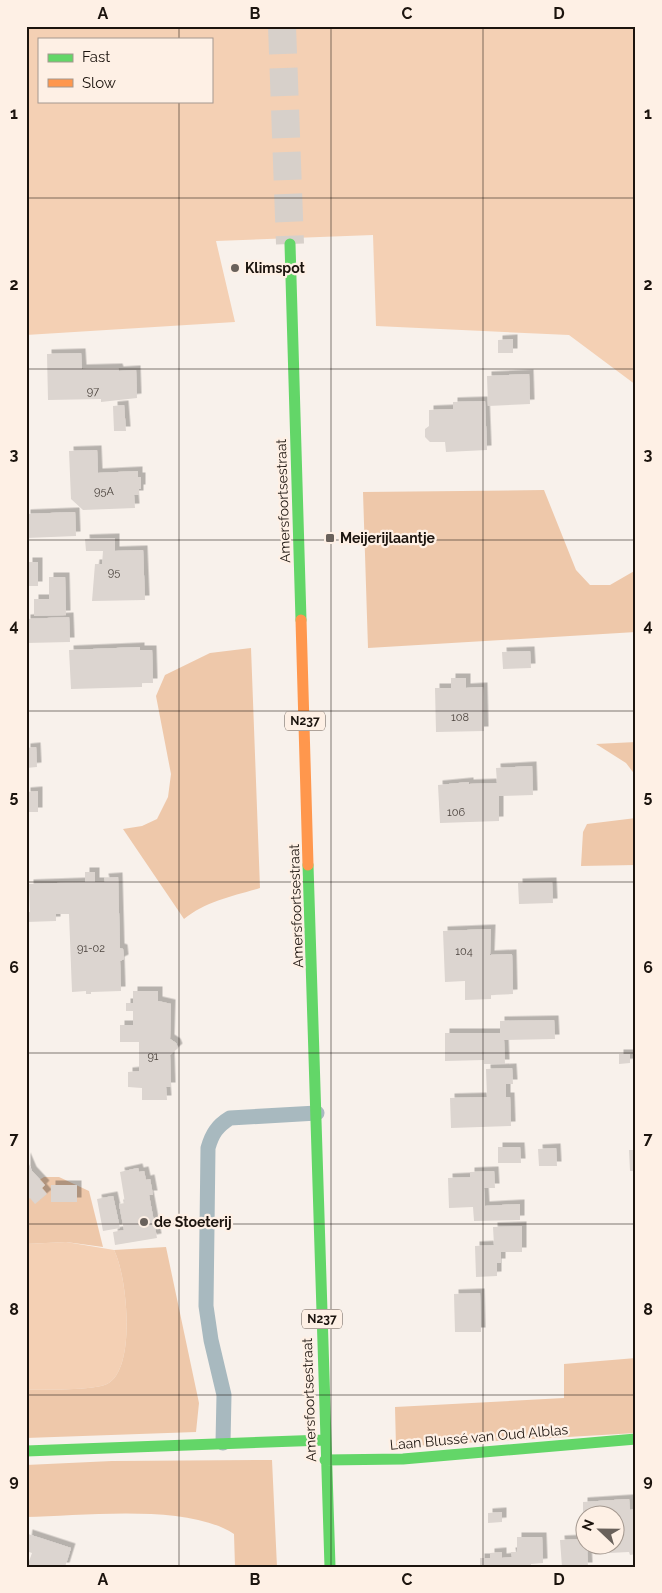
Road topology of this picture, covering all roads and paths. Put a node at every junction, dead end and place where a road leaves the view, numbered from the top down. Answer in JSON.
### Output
{"nodes":[{"id":1,"x":290,"y":244,"type":"tunnel mouth"},
{"id":2,"x":317,"y":1113,"type":"junction"},
{"id":3,"x":636,"y":1438,"type":"edge"},
{"id":4,"x":324,"y":1440,"type":"junction"},
{"id":5,"x":223,"y":1443,"type":"junction"},
{"id":6,"x":26,"y":1451,"type":"edge"},
{"id":7,"x":325,"y":1460,"type":"junction"},
{"id":8,"x":330,"y":1567,"type":"edge"}],
"edges":[{"from":1,"to":2,"type":"main road","name":"Amersfoortsestraat","number":"N237"},
{"from":2,"to":4,"type":"main road","name":"Amersfoortsestraat","number":"N237"},
{"from":2,"to":5,"type":"lane"},
{"from":3,"to":7,"type":"main road","name":"Laan Blussé van Oud Alblas"},
{"from":4,"to":5,"type":"main road"},
{"from":4,"to":7,"type":"main road","name":"Amersfoortsestraat","number":"N237"},
{"from":5,"to":6,"type":"main road"},
{"from":7,"to":8,"type":"main road","name":"Amersfoortsestraat","number":"N237"}]}
